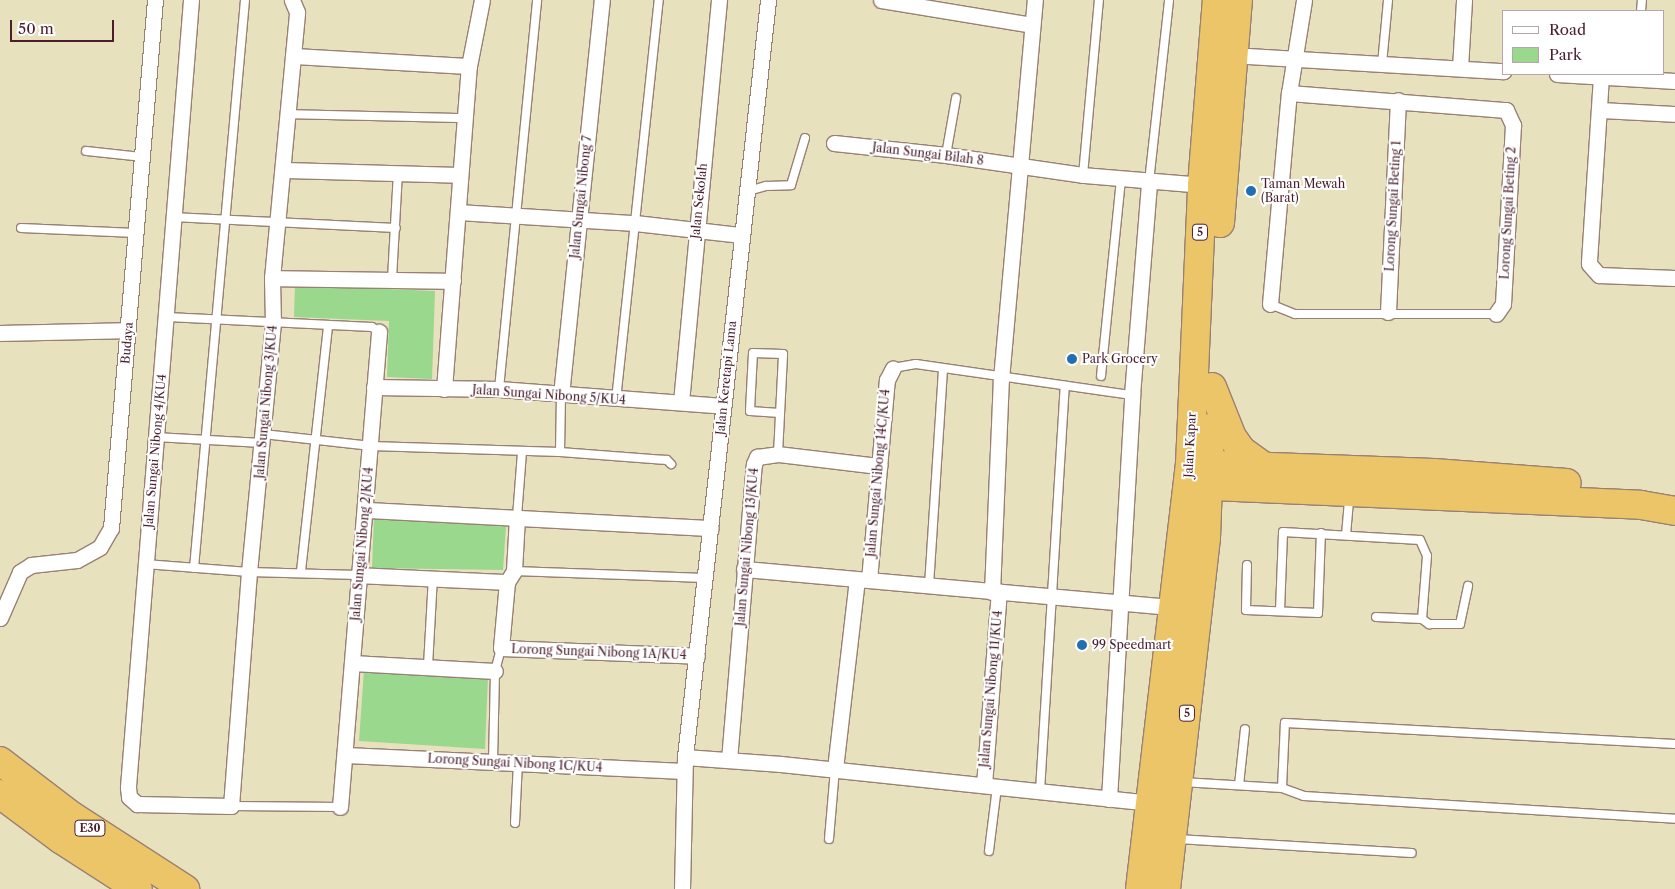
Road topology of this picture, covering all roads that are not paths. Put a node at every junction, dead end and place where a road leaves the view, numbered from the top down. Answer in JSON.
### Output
{"nodes":[{"id":1,"x":155,"y":0,"type":"edge"},
{"id":2,"x":191,"y":0,"type":"edge"},
{"id":3,"x":245,"y":0,"type":"edge"},
{"id":4,"x":292,"y":0,"type":"edge"},
{"id":5,"x":482,"y":0,"type":"edge"},
{"id":6,"x":537,"y":0,"type":"edge"},
{"id":7,"x":602,"y":0,"type":"edge"},
{"id":8,"x":659,"y":0,"type":"edge"},
{"id":9,"x":719,"y":0,"type":"edge"},
{"id":10,"x":768,"y":0,"type":"edge"},
{"id":11,"x":880,"y":0,"type":"edge"},
{"id":12,"x":1035,"y":0,"type":"edge"},
{"id":13,"x":1099,"y":0,"type":"edge"},
{"id":14,"x":1169,"y":0,"type":"edge"},
{"id":15,"x":1217,"y":0,"type":"edge"},
{"id":16,"x":1238,"y":0,"type":"edge"},
{"id":17,"x":1304,"y":0,"type":"edge"},
{"id":18,"x":1388,"y":0,"type":"edge"},
{"id":19,"x":1464,"y":0,"type":"edge"},
{"id":20,"x":1032,"y":25,"type":"junction"},
{"id":21,"x":1231,"y":55,"type":"junction"},
{"id":22,"x":293,"y":56,"type":"junction"},
{"id":23,"x":1296,"y":59,"type":"junction"},
{"id":24,"x":1382,"y":64,"type":"junction"},
{"id":25,"x":469,"y":66,"type":"junction"},
{"id":26,"x":1460,"y":68,"type":"junction"},
{"id":27,"x":1502,"y":71,"type":"edge"},
{"id":28,"x":1579,"y":75,"type":"edge"},
{"id":29,"x":1601,"y":76,"type":"junction"},
{"id":30,"x":1636,"y":76,"type":"edge"},
{"id":31,"x":1675,"y":81,"type":"edge"},
{"id":32,"x":1288,"y":93,"type":"junction"},
{"id":33,"x":956,"y":98,"type":"dead end"},
{"id":34,"x":1398,"y":100,"type":"junction"},
{"id":35,"x":1599,"y":110,"type":"junction"},
{"id":36,"x":286,"y":114,"type":"junction"},
{"id":37,"x":1675,"y":114,"type":"edge"},
{"id":38,"x":465,"y":118,"type":"junction"},
{"id":39,"x":804,"y":138,"type":"dead end"},
{"id":40,"x":834,"y":143,"type":"dead end"},
{"id":41,"x":86,"y":151,"type":"dead end"},
{"id":42,"x":946,"y":154,"type":"junction"},
{"id":43,"x":142,"y":157,"type":"junction"},
{"id":44,"x":1021,"y":166,"type":"junction"},
{"id":45,"x":284,"y":170,"type":"junction"},
{"id":46,"x":398,"y":173,"type":"junction"},
{"id":47,"x":460,"y":175,"type":"junction"},
{"id":48,"x":1083,"y":175,"type":"junction"},
{"id":49,"x":1121,"y":179,"type":"junction"},
{"id":50,"x":1149,"y":182,"type":"junction"},
{"id":51,"x":1202,"y":185,"type":"junction"},
{"id":52,"x":746,"y":192,"type":"junction"},
{"id":53,"x":458,"y":212,"type":"junction"},
{"id":54,"x":516,"y":216,"type":"junction"},
{"id":55,"x":172,"y":217,"type":"junction"},
{"id":56,"x":226,"y":219,"type":"junction"},
{"id":57,"x":579,"y":219,"type":"junction"},
{"id":58,"x":276,"y":221,"type":"junction"},
{"id":59,"x":635,"y":223,"type":"junction"},
{"id":60,"x":21,"y":228,"type":"dead end"},
{"id":61,"x":396,"y":228,"type":"junction"},
{"id":62,"x":695,"y":230,"type":"junction"},
{"id":63,"x":136,"y":233,"type":"junction"},
{"id":64,"x":741,"y":235,"type":"junction"},
{"id":65,"x":272,"y":278,"type":"junction"},
{"id":66,"x":1675,"y":278,"type":"edge"},
{"id":67,"x":392,"y":279,"type":"junction"},
{"id":68,"x":452,"y":281,"type":"junction"},
{"id":69,"x":1270,"y":304,"type":"joint"},
{"id":70,"x":1388,"y":312,"type":"junction"},
{"id":71,"x":1496,"y":314,"type":"joint"},
{"id":72,"x":167,"y":316,"type":"junction"},
{"id":73,"x":218,"y":320,"type":"junction"},
{"id":74,"x":273,"y":323,"type":"junction"},
{"id":75,"x":328,"y":326,"type":"junction"},
{"id":76,"x":128,"y":330,"type":"junction"},
{"id":77,"x":379,"y":332,"type":"joint"},
{"id":78,"x":0,"y":333,"type":"edge"},
{"id":79,"x":893,"y":368,"type":"joint"},
{"id":80,"x":943,"y":369,"type":"junction"},
{"id":81,"x":1101,"y":376,"type":"dead end"},
{"id":82,"x":1001,"y":379,"type":"junction"},
{"id":83,"x":1065,"y":386,"type":"junction"},
{"id":84,"x":374,"y":387,"type":"junction"},
{"id":85,"x":1212,"y":387,"type":"junction"},
{"id":86,"x":444,"y":389,"type":"junction"},
{"id":87,"x":499,"y":389,"type":"junction"},
{"id":88,"x":561,"y":395,"type":"junction"},
{"id":89,"x":1132,"y":396,"type":"junction"},
{"id":90,"x":616,"y":400,"type":"junction"},
{"id":91,"x":682,"y":402,"type":"junction"},
{"id":92,"x":723,"y":406,"type":"junction"},
{"id":93,"x":780,"y":413,"type":"junction"},
{"id":94,"x":154,"y":437,"type":"junction"},
{"id":95,"x":263,"y":439,"type":"junction"},
{"id":96,"x":316,"y":440,"type":"junction"},
{"id":97,"x":207,"y":441,"type":"junction"},
{"id":98,"x":371,"y":446,"type":"junction"},
{"id":99,"x":522,"y":452,"type":"junction"},
{"id":100,"x":560,"y":452,"type":"junction"},
{"id":101,"x":778,"y":454,"type":"junction"},
{"id":102,"x":671,"y":464,"type":"dead end"},
{"id":103,"x":879,"y":466,"type":"junction"},
{"id":104,"x":1199,"y":475,"type":"junction"},
{"id":105,"x":1261,"y":476,"type":"junction"},
{"id":106,"x":1350,"y":480,"type":"junction"},
{"id":107,"x":1675,"y":494,"type":"edge"},
{"id":108,"x":366,"y":510,"type":"junction"},
{"id":109,"x":1675,"y":511,"type":"edge"},
{"id":110,"x":517,"y":517,"type":"junction"},
{"id":111,"x":710,"y":528,"type":"junction"},
{"id":112,"x":1321,"y":533,"type":"junction"},
{"id":113,"x":1346,"y":535,"type":"junction"},
{"id":114,"x":1206,"y":538,"type":"junction"},
{"id":115,"x":145,"y":564,"type":"junction"},
{"id":116,"x":1247,"y":565,"type":"dead end"},
{"id":117,"x":194,"y":568,"type":"junction"},
{"id":118,"x":744,"y":569,"type":"junction"},
{"id":119,"x":301,"y":571,"type":"junction"},
{"id":120,"x":249,"y":572,"type":"junction"},
{"id":121,"x":358,"y":575,"type":"junction"},
{"id":122,"x":433,"y":577,"type":"junction"},
{"id":123,"x":511,"y":577,"type":"junction"},
{"id":124,"x":705,"y":578,"type":"junction"},
{"id":125,"x":863,"y":580,"type":"junction"},
{"id":126,"x":929,"y":586,"type":"junction"},
{"id":127,"x":1468,"y":586,"type":"dead end"},
{"id":128,"x":995,"y":592,"type":"junction"},
{"id":129,"x":1053,"y":597,"type":"junction"},
{"id":130,"x":1118,"y":603,"type":"junction"},
{"id":131,"x":1174,"y":608,"type":"junction"},
{"id":132,"x":1280,"y":611,"type":"junction"},
{"id":133,"x":1376,"y":617,"type":"dead end"},
{"id":134,"x":0,"y":618,"type":"edge"},
{"id":135,"x":1422,"y":619,"type":"junction"},
{"id":136,"x":501,"y":648,"type":"junction"},
{"id":137,"x":697,"y":656,"type":"junction"},
{"id":138,"x":352,"y":663,"type":"junction"},
{"id":139,"x":428,"y":666,"type":"junction"},
{"id":140,"x":495,"y":671,"type":"junction"},
{"id":141,"x":1245,"y":729,"type":"dead end"},
{"id":142,"x":1675,"y":744,"type":"edge"},
{"id":143,"x":346,"y":755,"type":"junction"},
{"id":144,"x":729,"y":760,"type":"junction"},
{"id":145,"x":0,"y":761,"type":"edge"},
{"id":146,"x":493,"y":761,"type":"junction"},
{"id":147,"x":518,"y":762,"type":"junction"},
{"id":148,"x":684,"y":764,"type":"junction"},
{"id":149,"x":834,"y":770,"type":"junction"},
{"id":150,"x":1180,"y":781,"type":"junction"},
{"id":151,"x":1239,"y":785,"type":"junction"},
{"id":152,"x":991,"y":786,"type":"junction"},
{"id":153,"x":1282,"y":788,"type":"junction"},
{"id":154,"x":1040,"y":791,"type":"junction"},
{"id":155,"x":0,"y":794,"type":"edge"},
{"id":156,"x":1109,"y":799,"type":"junction"},
{"id":157,"x":1150,"y":803,"type":"junction"},
{"id":158,"x":231,"y":806,"type":"junction"},
{"id":159,"x":340,"y":807,"type":"joint"},
{"id":160,"x":1675,"y":819,"type":"edge"},
{"id":161,"x":515,"y":823,"type":"dead end"},
{"id":162,"x":829,"y":839,"type":"dead end"},
{"id":163,"x":1172,"y":839,"type":"junction"},
{"id":164,"x":988,"y":851,"type":"dead end"},
{"id":165,"x":1412,"y":853,"type":"dead end"},
{"id":166,"x":138,"y":889,"type":"edge"},
{"id":167,"x":185,"y":889,"type":"edge"},
{"id":168,"x":682,"y":889,"type":"edge"},
{"id":169,"x":1140,"y":889,"type":"edge"},
{"id":170,"x":1166,"y":889,"type":"edge"}],
"edges":[{"from":1,"to":43,"type":"street","name":"Budaya"},
{"from":2,"to":55,"type":"street","name":"Jalan Sungai Nibong 4/KU4"},
{"from":3,"to":56,"type":"lane"},
{"from":4,"to":22,"type":"street","name":"Jalan Sungai Nibong 3/KU4"},
{"from":5,"to":25,"type":"street"},
{"from":6,"to":54,"type":"lane"},
{"from":7,"to":57,"type":"street","name":"Jalan Sungai Nibong 7"},
{"from":8,"to":59,"type":"lane"},
{"from":9,"to":62,"type":"street","name":"Jalan Sekolah"},
{"from":10,"to":52,"type":"street","name":"Jalan Keretapi Lama"},
{"from":11,"to":20,"type":"street"},
{"from":12,"to":20,"type":"street","name":"Jalan Sungai Nibong 11/KU4"},
{"from":13,"to":48,"type":"lane"},
{"from":14,"to":50,"type":"lane"},
{"from":15,"to":51,"type":"highway","name":"Jalan Kapar","number":"5"},
{"from":16,"to":21,"type":"highway","name":"Jalan Kapar","number":"5"},
{"from":17,"to":23,"type":"street"},
{"from":18,"to":24,"type":"lane"},
{"from":19,"to":26,"type":"street"},
{"from":20,"to":44,"type":"street","name":"Jalan Sungai Nibong 11/KU4"},
{"from":21,"to":23,"type":"street"},
{"from":21,"to":85,"type":"highway","name":"Jalan Kapar","number":"5"},
{"from":22,"to":25,"type":"street"},
{"from":22,"to":36,"type":"street","name":"Jalan Sungai Nibong 3/KU4"},
{"from":23,"to":24,"type":"street"},
{"from":23,"to":32,"type":"street"},
{"from":24,"to":26,"type":"street"},
{"from":25,"to":38,"type":"street"},
{"from":26,"to":27,"type":"street"},
{"from":28,"to":29,"type":"street"},
{"from":29,"to":30,"type":"street"},
{"from":29,"to":35,"type":"street"},
{"from":30,"to":31,"type":"street"},
{"from":32,"to":34,"type":"street"},
{"from":32,"to":69,"type":"street"},
{"from":33,"to":42,"type":"lane"},
{"from":34,"to":70,"type":"street","name":"Lorong Sungai Beting 1"},
{"from":34,"to":71,"type":"street","name":"Lorong Sungai Beting 2"},
{"from":35,"to":37,"type":"street"},
{"from":35,"to":66,"type":"street"},
{"from":36,"to":38,"type":"lane"},
{"from":36,"to":45,"type":"street","name":"Jalan Sungai Nibong 3/KU4"},
{"from":38,"to":47,"type":"street"},
{"from":39,"to":52,"type":"lane"},
{"from":40,"to":42,"type":"street","name":"Jalan Sungai Bilah 8"},
{"from":41,"to":43,"type":"lane"},
{"from":42,"to":44,"type":"street","name":"Jalan Sungai Bilah 8"},
{"from":43,"to":63,"type":"street","name":"Budaya"},
{"from":44,"to":48,"type":"street","name":"Jalan Sungai Bilah 8"},
{"from":44,"to":82,"type":"street","name":"Jalan Sungai Nibong 11/KU4"},
{"from":45,"to":46,"type":"street"},
{"from":45,"to":58,"type":"street","name":"Jalan Sungai Nibong 3/KU4"},
{"from":46,"to":47,"type":"street"},
{"from":46,"to":61,"type":"lane"},
{"from":47,"to":53,"type":"street"},
{"from":48,"to":49,"type":"street","name":"Jalan Sungai Bilah 8"},
{"from":49,"to":50,"type":"street","name":"Jalan Sungai Bilah 8"},
{"from":49,"to":81,"type":"lane"},
{"from":50,"to":51,"type":"street","name":"Jalan Sungai Bilah 8"},
{"from":50,"to":89,"type":"street"},
{"from":51,"to":104,"type":"highway","name":"Jalan Kapar","number":"5"},
{"from":52,"to":64,"type":"street","name":"Jalan Keretapi Lama"},
{"from":53,"to":54,"type":"street"},
{"from":53,"to":68,"type":"street"},
{"from":54,"to":57,"type":"street"},
{"from":54,"to":87,"type":"lane"},
{"from":55,"to":56,"type":"lane"},
{"from":55,"to":72,"type":"street","name":"Jalan Sungai Nibong 4/KU4"},
{"from":56,"to":58,"type":"lane"},
{"from":56,"to":73,"type":"lane"},
{"from":57,"to":59,"type":"street"},
{"from":57,"to":88,"type":"street","name":"Jalan Sungai Nibong 7"},
{"from":58,"to":61,"type":"lane"},
{"from":58,"to":65,"type":"street","name":"Jalan Sungai Nibong 3/KU4"},
{"from":59,"to":62,"type":"street"},
{"from":59,"to":90,"type":"lane"},
{"from":60,"to":63,"type":"lane"},
{"from":61,"to":67,"type":"lane"},
{"from":62,"to":64,"type":"street"},
{"from":62,"to":91,"type":"street","name":"Jalan Sekolah"},
{"from":63,"to":76,"type":"street","name":"Budaya"},
{"from":64,"to":92,"type":"street","name":"Jalan Keretapi Lama"},
{"from":65,"to":67,"type":"street"},
{"from":65,"to":74,"type":"street","name":"Jalan Sungai Nibong 3/KU4"},
{"from":67,"to":68,"type":"street"},
{"from":68,"to":86,"type":"street"},
{"from":69,"to":70,"type":"lane"},
{"from":70,"to":71,"type":"lane"},
{"from":72,"to":73,"type":"lane"},
{"from":72,"to":94,"type":"street","name":"Jalan Sungai Nibong 4/KU4"},
{"from":73,"to":74,"type":"lane"},
{"from":73,"to":97,"type":"lane"},
{"from":74,"to":75,"type":"lane"},
{"from":74,"to":95,"type":"street","name":"Jalan Sungai Nibong 3/KU4"},
{"from":75,"to":77,"type":"lane"},
{"from":75,"to":96,"type":"lane"},
{"from":76,"to":78,"type":"street"},
{"from":76,"to":134,"type":"street","name":"Budaya"},
{"from":77,"to":84,"type":"street","name":"Jalan Sungai Nibong 2/KU4"},
{"from":79,"to":80,"type":"lane"},
{"from":79,"to":103,"type":"street","name":"Jalan Sungai Nibong 14C/KU4"},
{"from":80,"to":82,"type":"lane"},
{"from":80,"to":126,"type":"lane"},
{"from":82,"to":83,"type":"lane"},
{"from":82,"to":128,"type":"street","name":"Jalan Sungai Nibong 11/KU4"},
{"from":83,"to":89,"type":"lane"},
{"from":83,"to":129,"type":"lane"},
{"from":84,"to":86,"type":"street","name":"Jalan Sungai Nibong 5/KU4"},
{"from":84,"to":98,"type":"street","name":"Jalan Sungai Nibong 2/KU4"},
{"from":85,"to":104,"type":"highway","name":"Jalan Kapar","number":"5"},
{"from":85,"to":105,"type":"highway"},
{"from":86,"to":87,"type":"street","name":"Jalan Sungai Nibong 5/KU4"},
{"from":87,"to":88,"type":"street","name":"Jalan Sungai Nibong 5/KU4"},
{"from":88,"to":90,"type":"street","name":"Jalan Sungai Nibong 5/KU4"},
{"from":88,"to":100,"type":"lane"},
{"from":89,"to":130,"type":"street"},
{"from":90,"to":91,"type":"street","name":"Jalan Sungai Nibong 5/KU4"},
{"from":91,"to":92,"type":"street","name":"Jalan Sungai Nibong 5/KU4"},
{"from":92,"to":111,"type":"street","name":"Jalan Keretapi Lama"},
{"from":93,"to":93,"type":"lane"},
{"from":93,"to":101,"type":"lane"},
{"from":94,"to":97,"type":"lane"},
{"from":94,"to":115,"type":"street","name":"Jalan Sungai Nibong 4/KU4"},
{"from":95,"to":96,"type":"lane"},
{"from":95,"to":97,"type":"lane"},
{"from":95,"to":120,"type":"street","name":"Jalan Sungai Nibong 3/KU4"},
{"from":96,"to":98,"type":"lane"},
{"from":96,"to":119,"type":"lane"},
{"from":97,"to":117,"type":"lane"},
{"from":98,"to":99,"type":"lane"},
{"from":98,"to":108,"type":"street","name":"Jalan Sungai Nibong 2/KU4"},
{"from":99,"to":100,"type":"lane"},
{"from":99,"to":110,"type":"lane"},
{"from":100,"to":102,"type":"lane"},
{"from":101,"to":103,"type":"street","name":"Jalan Sungai Nibong 13/KU4"},
{"from":101,"to":118,"type":"street","name":"Jalan Sungai Nibong 13/KU4"},
{"from":103,"to":125,"type":"street","name":"Jalan Sungai Nibong 14C/KU4"},
{"from":104,"to":105,"type":"highway"},
{"from":104,"to":114,"type":"highway","name":"Jalan Kapar","number":"5"},
{"from":104,"to":131,"type":"highway","name":"Jalan Kapar","number":"5"},
{"from":105,"to":106,"type":"highway"},
{"from":105,"to":114,"type":"highway"},
{"from":106,"to":107,"type":"highway"},
{"from":106,"to":109,"type":"highway"},
{"from":106,"to":113,"type":"lane"},
{"from":108,"to":110,"type":"street"},
{"from":108,"to":121,"type":"street","name":"Jalan Sungai Nibong 2/KU4"},
{"from":110,"to":111,"type":"street"},
{"from":110,"to":123,"type":"street"},
{"from":111,"to":124,"type":"street","name":"Jalan Keretapi Lama"},
{"from":112,"to":113,"type":"lane"},
{"from":112,"to":132,"type":"lane"},
{"from":112,"to":132,"type":"lane"},
{"from":113,"to":135,"type":"lane"},
{"from":114,"to":150,"type":"highway","name":"Jalan Kapar","number":"5"},
{"from":115,"to":117,"type":"lane"},
{"from":115,"to":158,"type":"street","name":"Jalan Sungai Nibong 4/KU4"},
{"from":116,"to":132,"type":"lane"},
{"from":117,"to":120,"type":"lane"},
{"from":118,"to":125,"type":"street"},
{"from":118,"to":144,"type":"street","name":"Jalan Sungai Nibong 13/KU4"},
{"from":119,"to":120,"type":"lane"},
{"from":119,"to":121,"type":"lane"},
{"from":120,"to":158,"type":"street","name":"Jalan Sungai Nibong 3/KU4"},
{"from":121,"to":122,"type":"street"},
{"from":121,"to":138,"type":"street","name":"Jalan Sungai Nibong 2/KU4"},
{"from":122,"to":123,"type":"street"},
{"from":122,"to":139,"type":"lane"},
{"from":123,"to":124,"type":"lane"},
{"from":123,"to":136,"type":"street"},
{"from":124,"to":137,"type":"street","name":"Jalan Keretapi Lama"},
{"from":125,"to":126,"type":"street"},
{"from":125,"to":149,"type":"street","name":"Jalan Sungai Nibong 14C/KU4"},
{"from":126,"to":128,"type":"street"},
{"from":127,"to":135,"type":"lane"},
{"from":128,"to":129,"type":"street"},
{"from":128,"to":152,"type":"street","name":"Jalan Sungai Nibong 11/KU4"},
{"from":129,"to":130,"type":"street"},
{"from":129,"to":154,"type":"lane"},
{"from":130,"to":131,"type":"street"},
{"from":130,"to":156,"type":"street"},
{"from":131,"to":157,"type":"highway","name":"Jalan Kapar","number":"5"},
{"from":133,"to":135,"type":"lane"},
{"from":136,"to":137,"type":"street","name":"Lorong Sungai Nibong 1A/KU4"},
{"from":136,"to":140,"type":"lane"},
{"from":137,"to":148,"type":"street","name":"Jalan Keretapi Lama"},
{"from":138,"to":139,"type":"street"},
{"from":138,"to":143,"type":"street","name":"Jalan Sungai Nibong 2/KU4"},
{"from":139,"to":140,"type":"street"},
{"from":140,"to":146,"type":"lane"},
{"from":141,"to":151,"type":"lane"},
{"from":142,"to":153,"type":"lane"},
{"from":143,"to":146,"type":"street","name":"Lorong Sungai Nibong 1C/KU4"},
{"from":143,"to":159,"type":"street","name":"Jalan Sungai Nibong 2/KU4"},
{"from":144,"to":148,"type":"street","name":"Lorong Sungai Nibong 1C/KU4"},
{"from":144,"to":149,"type":"street","name":"Lorong Sungai Nibong 1C/KU4"},
{"from":145,"to":167,"type":"highway","number":"E30"},
{"from":146,"to":147,"type":"street","name":"Lorong Sungai Nibong 1C/KU4"},
{"from":147,"to":148,"type":"street","name":"Lorong Sungai Nibong 1C/KU4"},
{"from":147,"to":161,"type":"lane"},
{"from":148,"to":168,"type":"street","name":"Jalan Keretapi Lama"},
{"from":149,"to":152,"type":"street","name":"Lorong Sungai Nibong 1C/KU4"},
{"from":149,"to":162,"type":"lane"},
{"from":150,"to":151,"type":"lane"},
{"from":150,"to":163,"type":"highway","name":"Jalan Kapar","number":"5"},
{"from":151,"to":153,"type":"lane"},
{"from":152,"to":154,"type":"street","name":"Lorong Sungai Nibong 1C/KU4"},
{"from":152,"to":164,"type":"lane"},
{"from":153,"to":160,"type":"lane"},
{"from":154,"to":156,"type":"street","name":"Lorong Sungai Nibong 1C/KU4"},
{"from":155,"to":166,"type":"highway","number":"E30"},
{"from":156,"to":157,"type":"street","name":"Lorong Sungai Nibong 1C/KU4"},
{"from":157,"to":169,"type":"highway","name":"Jalan Kapar","number":"5"},
{"from":158,"to":159,"type":"lane"},
{"from":163,"to":165,"type":"lane"},
{"from":163,"to":170,"type":"highway","name":"Jalan Kapar","number":"5"}]}
